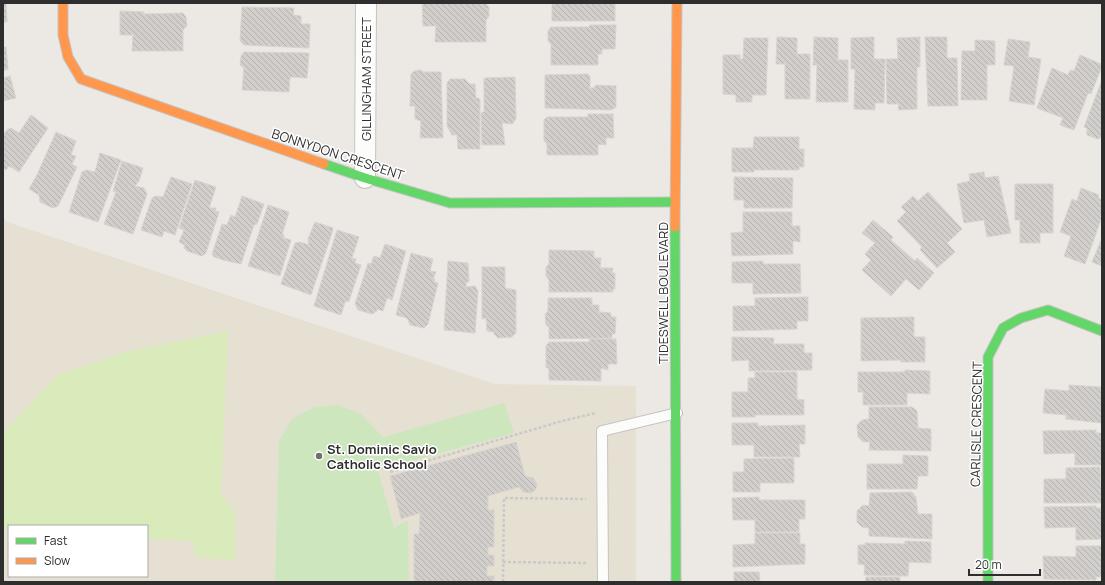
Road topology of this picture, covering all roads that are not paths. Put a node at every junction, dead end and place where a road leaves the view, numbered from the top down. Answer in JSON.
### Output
{"nodes":[{"id":1,"x":63,"y":3,"type":"edge"},
{"id":2,"x":366,"y":3,"type":"edge"},
{"id":3,"x":678,"y":3,"type":"edge"},
{"id":4,"x":365,"y":178,"type":"junction"},
{"id":5,"x":675,"y":202,"type":"junction"},
{"id":6,"x":1102,"y":331,"type":"edge"},
{"id":7,"x":677,"y":413,"type":"junction"},
{"id":8,"x":603,"y":582,"type":"edge"},
{"id":9,"x":676,"y":582,"type":"edge"},
{"id":10,"x":988,"y":582,"type":"edge"}],
"edges":[{"from":1,"to":4,"type":"street","name":"BONNYDON CRESCENT"},
{"from":2,"to":4,"type":"street","name":"GILLINGHAM STREET"},
{"from":3,"to":5,"type":"street","name":"TIDESWELL BOULEVARD"},
{"from":4,"to":5,"type":"street","name":"BONNYDON CRESCENT"},
{"from":5,"to":7,"type":"street","name":"TIDESWELL BOULEVARD"},
{"from":6,"to":10,"type":"street","name":"CARLISLE CRESCENT"},
{"from":7,"to":8,"type":"lane"},
{"from":7,"to":9,"type":"street","name":"TIDESWELL BOULEVARD"}]}
